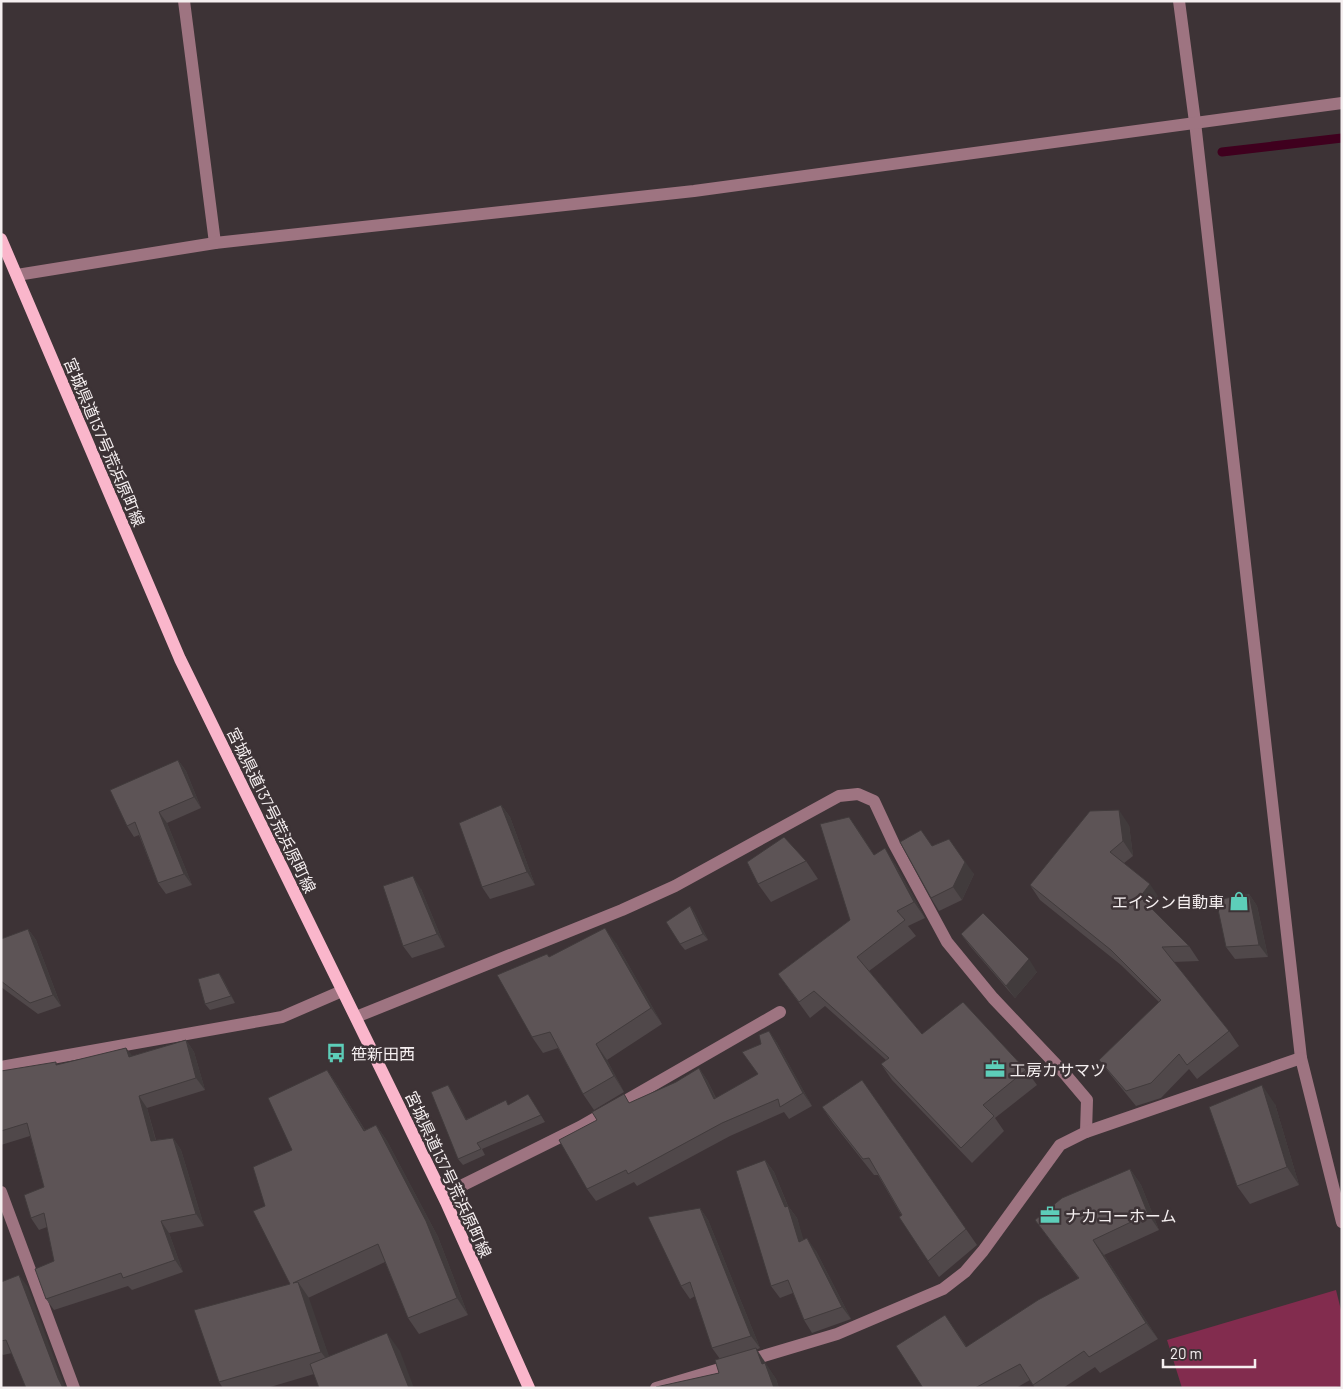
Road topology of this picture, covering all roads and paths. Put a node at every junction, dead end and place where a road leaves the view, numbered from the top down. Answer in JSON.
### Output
{"nodes":[{"id":1,"x":184,"y":1,"type":"edge"},
{"id":2,"x":1179,"y":1,"type":"edge"},
{"id":3,"x":1342,"y":103,"type":"edge"},
{"id":4,"x":1195,"y":122,"type":"junction"},
{"id":5,"x":1,"y":239,"type":"edge"},
{"id":6,"x":215,"y":242,"type":"junction"},
{"id":7,"x":17,"y":275,"type":"junction"},
{"id":8,"x":342,"y":991,"type":"junction"},
{"id":9,"x":780,"y":1012,"type":"dead end"},
{"id":10,"x":356,"y":1017,"type":"junction"},
{"id":11,"x":1301,"y":1058,"type":"junction"},
{"id":12,"x":1,"y":1067,"type":"edge"},
{"id":13,"x":1086,"y":1132,"type":"junction"},
{"id":14,"x":459,"y":1187,"type":"dead end"},
{"id":15,"x":1,"y":1192,"type":"edge"},
{"id":16,"x":1342,"y":1222,"type":"edge"},
{"id":17,"x":74,"y":1388,"type":"edge"},
{"id":18,"x":529,"y":1388,"type":"edge"},
{"id":19,"x":656,"y":1388,"type":"edge"}],
"edges":[{"from":1,"to":6,"type":"street"},
{"from":2,"to":4,"type":"street"},
{"from":3,"to":4,"type":"street"},
{"from":4,"to":6,"type":"street"},
{"from":4,"to":11,"type":"street"},
{"from":5,"to":7,"type":"main road","name":"宮城県道137号荒浜原町線"},
{"from":6,"to":7,"type":"street"},
{"from":7,"to":8,"type":"main road","name":"宮城県道137号荒浜原町線"},
{"from":8,"to":10,"type":"main road","name":"宮城県道137号荒浜原町線"},
{"from":8,"to":12,"type":"street"},
{"from":9,"to":14,"type":"street"},
{"from":10,"to":13,"type":"street"},
{"from":10,"to":18,"type":"main road","name":"宮城県道137号荒浜原町線"},
{"from":11,"to":13,"type":"street"},
{"from":11,"to":16,"type":"street"},
{"from":13,"to":19,"type":"street"},
{"from":15,"to":17,"type":"street"}]}
